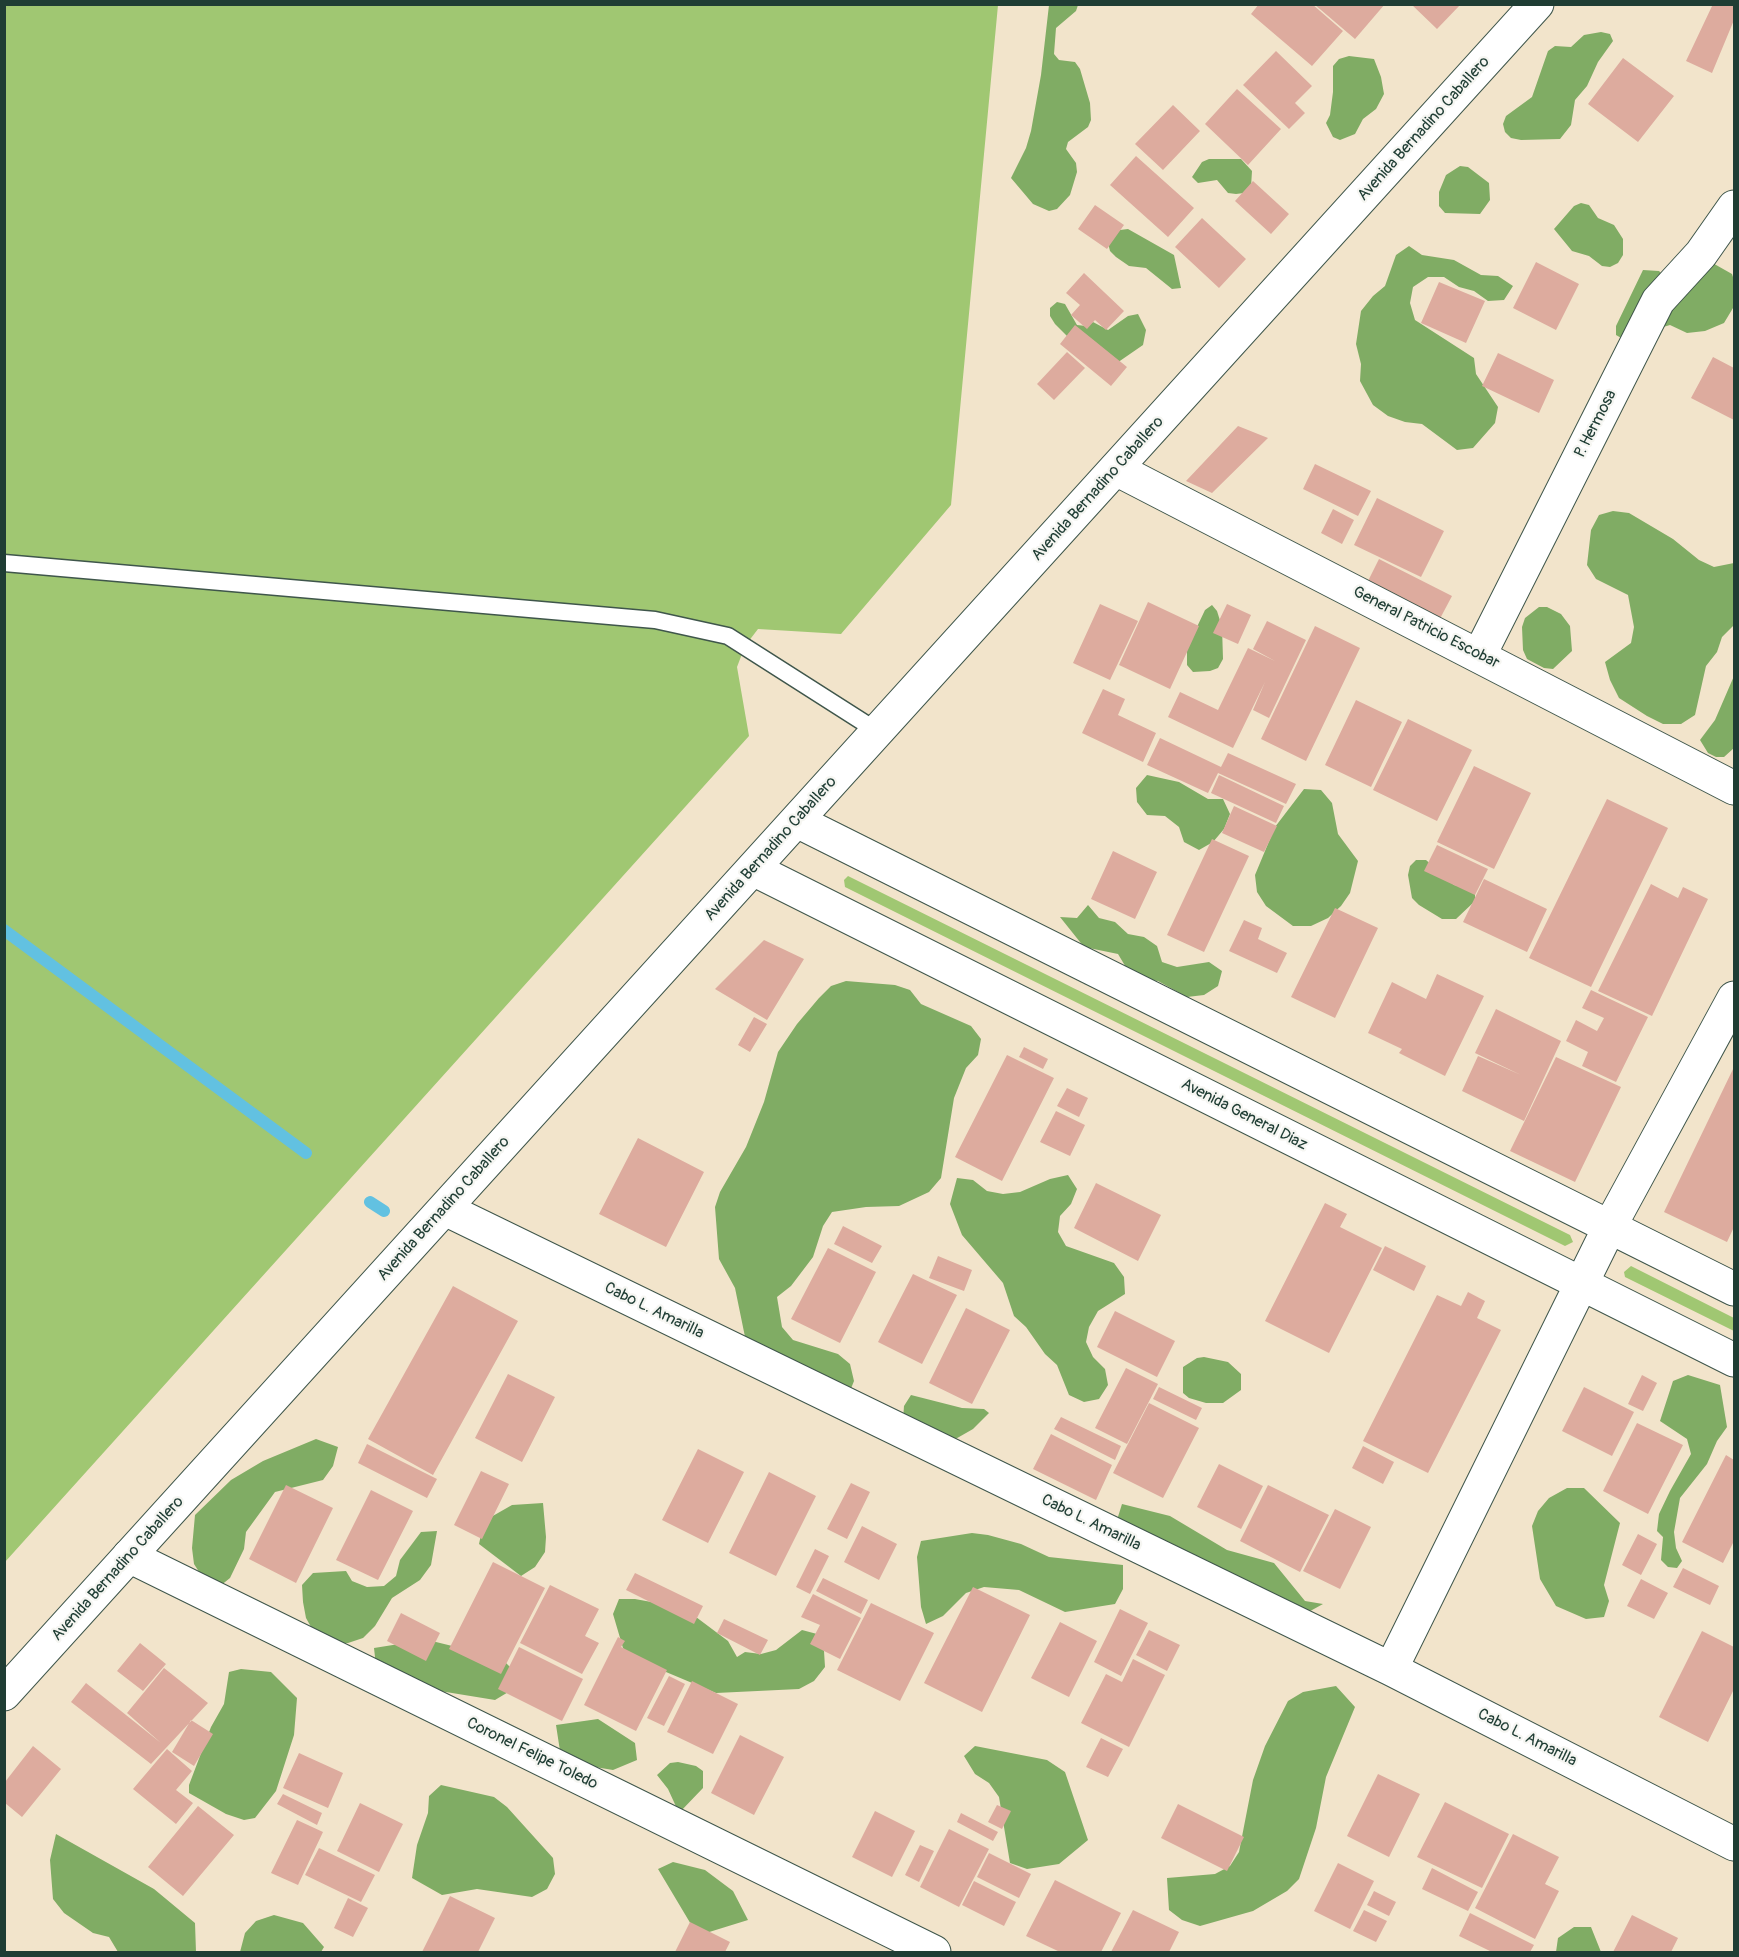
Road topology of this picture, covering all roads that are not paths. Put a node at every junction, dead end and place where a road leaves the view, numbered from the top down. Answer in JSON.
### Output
{"nodes":[{"id":1,"x":1537,"y":4,"type":"edge"},
{"id":2,"x":1734,"y":207,"type":"edge"},
{"id":3,"x":1116,"y":469,"type":"junction"},
{"id":4,"x":4,"y":563,"type":"edge"},
{"id":5,"x":1479,"y":656,"type":"junction"},
{"id":6,"x":877,"y":732,"type":"junction"},
{"id":7,"x":1734,"y":788,"type":"edge"},
{"id":8,"x":797,"y":821,"type":"junction"},
{"id":9,"x":753,"y":869,"type":"junction"},
{"id":10,"x":1734,"y":998,"type":"edge"},
{"id":11,"x":445,"y":1209,"type":"junction"},
{"id":12,"x":1610,"y":1226,"type":"junction"},
{"id":13,"x":1582,"y":1284,"type":"junction"},
{"id":14,"x":1734,"y":1289,"type":"edge"},
{"id":15,"x":1734,"y":1360,"type":"edge"},
{"id":16,"x":129,"y":1556,"type":"junction"},
{"id":17,"x":1391,"y":1669,"type":"junction"},
{"id":18,"x":4,"y":1694,"type":"edge"},
{"id":19,"x":1734,"y":1844,"type":"edge"},
{"id":20,"x":934,"y":1953,"type":"edge"}],
"edges":[{"from":1,"to":3,"type":"street","name":"Avenida Bernadino Caballero"},
{"from":2,"to":5,"type":"street","name":"P. Hermosa"},
{"from":3,"to":5,"type":"street","name":"General Patricio Escobar"},
{"from":3,"to":6,"type":"street","name":"Avenida Bernadino Caballero"},
{"from":4,"to":6,"type":"lane"},
{"from":5,"to":7,"type":"street","name":"General Patricio Escobar"},
{"from":6,"to":8,"type":"street","name":"Avenida Bernadino Caballero"},
{"from":8,"to":9,"type":"street","name":"Avenida Bernadino Caballero"},
{"from":8,"to":12,"type":"street"},
{"from":9,"to":11,"type":"street","name":"Avenida Bernadino Caballero"},
{"from":9,"to":13,"type":"street","name":"Avenida General Diaz"},
{"from":10,"to":12,"type":"street"},
{"from":11,"to":16,"type":"street","name":"Avenida Bernadino Caballero"},
{"from":11,"to":17,"type":"street","name":"Cabo L. Amarilla"},
{"from":12,"to":13,"type":"street"},
{"from":12,"to":14,"type":"street"},
{"from":13,"to":15,"type":"street","name":"Avenida General Diaz"},
{"from":13,"to":17,"type":"street"},
{"from":16,"to":18,"type":"street","name":"Avenida Bernadino Caballero"},
{"from":16,"to":20,"type":"street","name":"Coronel Felipe Toledo"},
{"from":17,"to":19,"type":"street","name":"Cabo L. Amarilla"}]}
